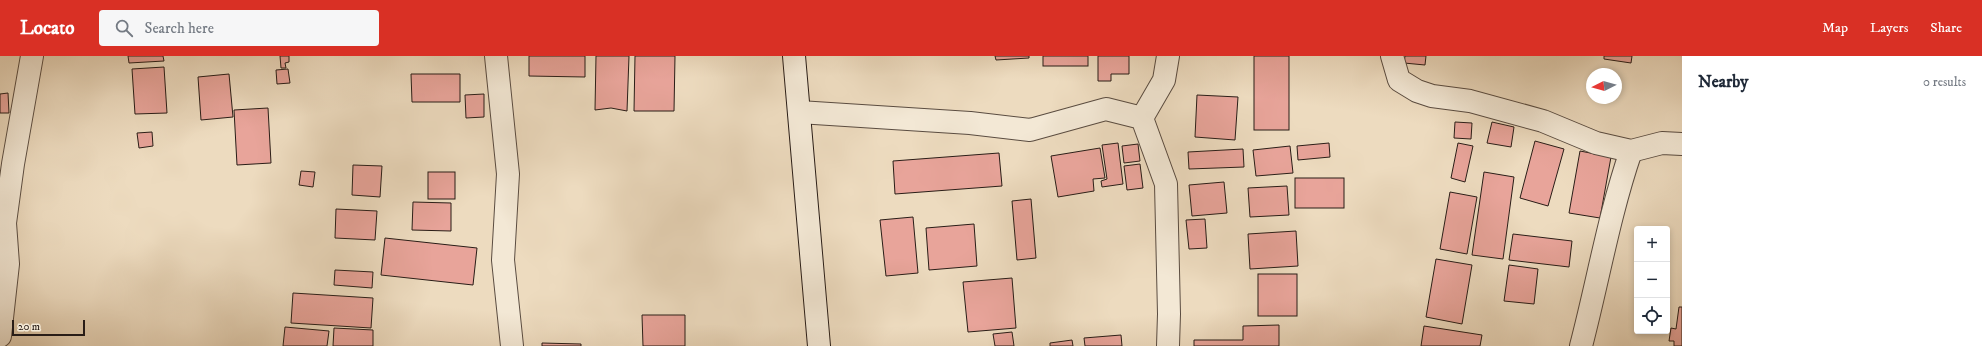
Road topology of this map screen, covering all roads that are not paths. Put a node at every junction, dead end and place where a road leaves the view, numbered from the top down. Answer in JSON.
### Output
{"nodes":[{"id":1,"x":32,"y":56,"type":"edge"},
{"id":2,"x":496,"y":56,"type":"edge"},
{"id":3,"x":794,"y":56,"type":"edge"},
{"id":4,"x":1168,"y":56,"type":"edge"},
{"id":5,"x":1392,"y":56,"type":"edge"},
{"id":6,"x":799,"y":112,"type":"junction"},
{"id":7,"x":1142,"y":118,"type":"junction"},
{"id":8,"x":1682,"y":144,"type":"edge"},
{"id":9,"x":1631,"y":151,"type":"junction"},
{"id":10,"x":0,"y":336,"type":"edge"},
{"id":11,"x":512,"y":346,"type":"edge"},
{"id":12,"x":819,"y":346,"type":"edge"},
{"id":13,"x":1168,"y":346,"type":"edge"},
{"id":14,"x":1581,"y":346,"type":"edge"}],
"edges":[{"from":1,"to":10,"type":"street"},
{"from":2,"to":11,"type":"street"},
{"from":3,"to":6,"type":"street"},
{"from":4,"to":7,"type":"street"},
{"from":5,"to":9,"type":"street"},
{"from":6,"to":7,"type":"street"},
{"from":6,"to":12,"type":"street"},
{"from":7,"to":13,"type":"street"},
{"from":8,"to":9,"type":"street"},
{"from":9,"to":14,"type":"street"}]}
